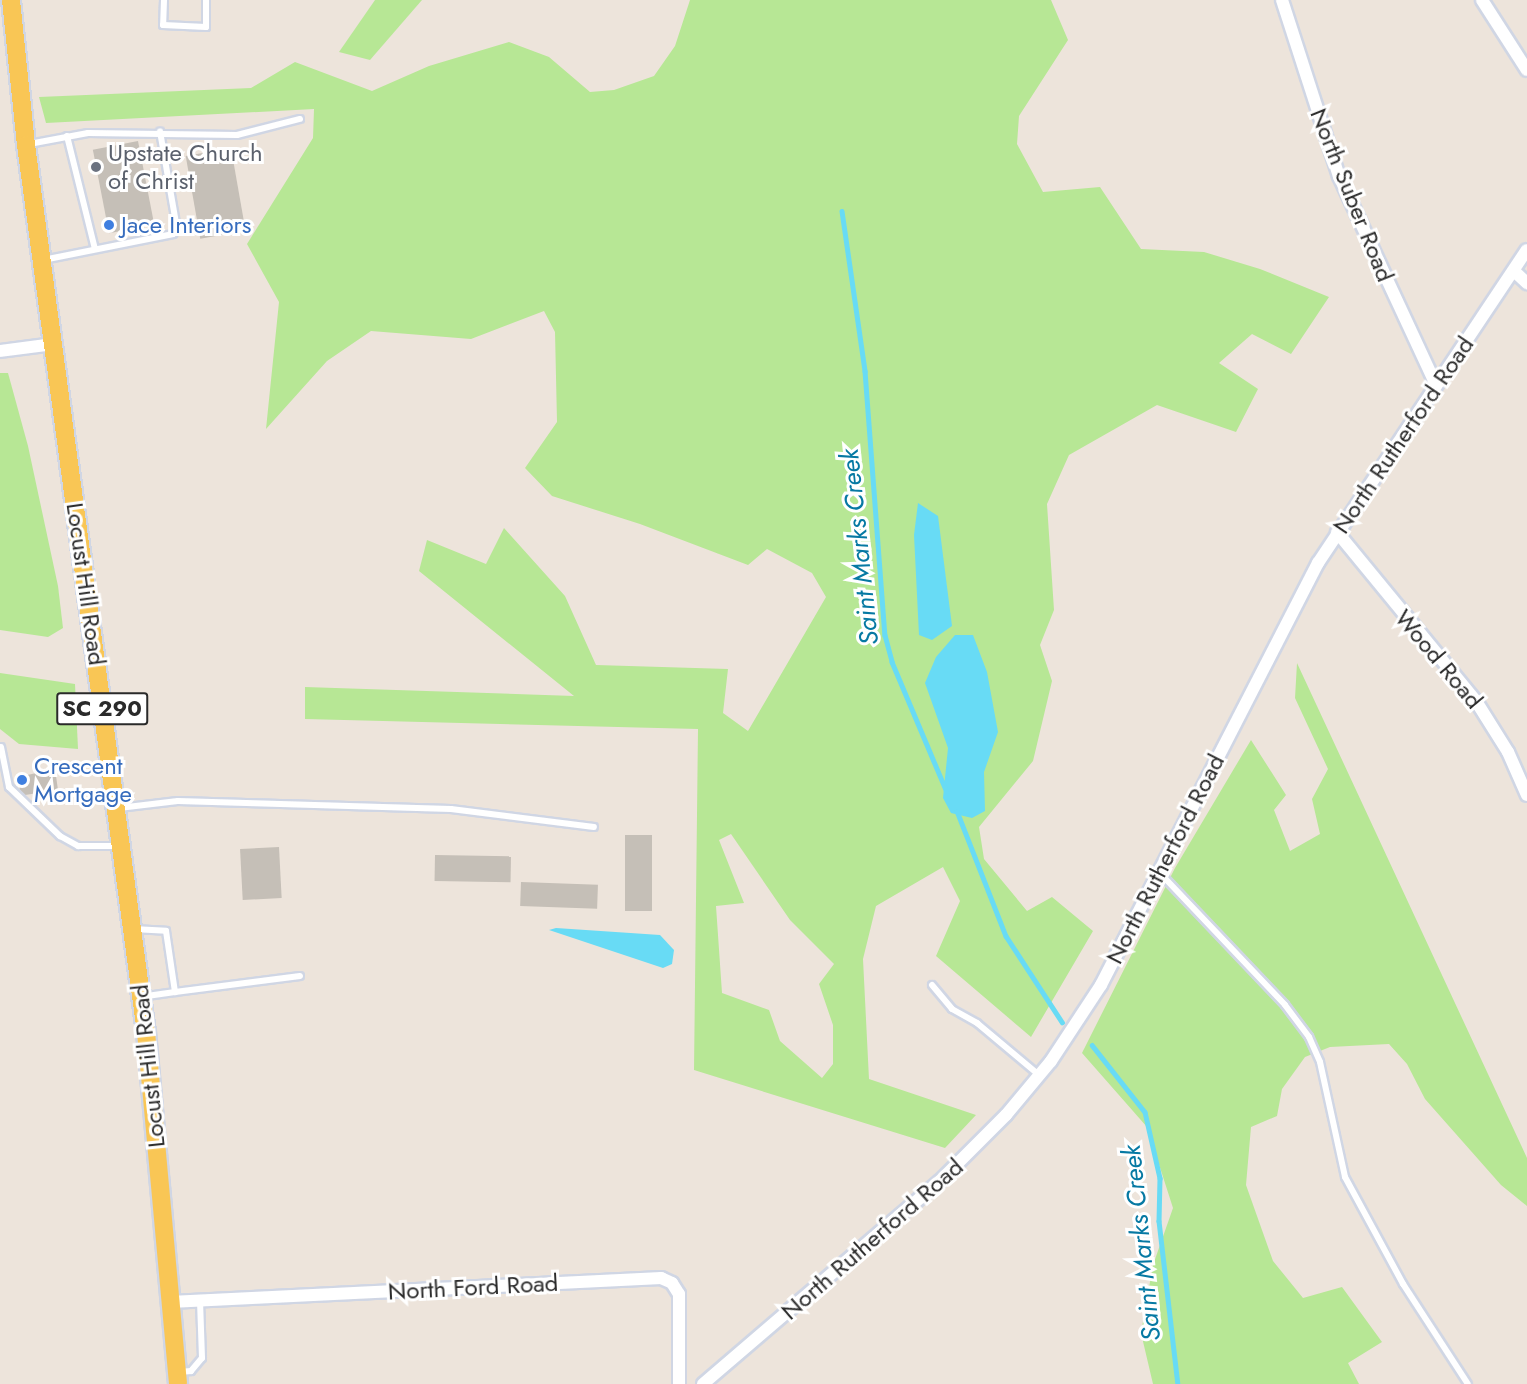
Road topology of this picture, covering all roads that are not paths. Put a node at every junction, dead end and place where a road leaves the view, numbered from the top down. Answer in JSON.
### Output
{"nodes":[{"id":1,"x":11,"y":0,"type":"edge"},
{"id":2,"x":164,"y":0,"type":"edge"},
{"id":3,"x":207,"y":0,"type":"edge"},
{"id":4,"x":1282,"y":0,"type":"edge"},
{"id":5,"x":1482,"y":0,"type":"edge"},
{"id":6,"x":1523,"y":52,"type":"edge"},
{"id":7,"x":1527,"y":70,"type":"edge"},
{"id":8,"x":300,"y":119,"type":"dead end"},
{"id":9,"x":160,"y":131,"type":"junction"},
{"id":10,"x":67,"y":136,"type":"junction"},
{"id":11,"x":26,"y":145,"type":"junction"},
{"id":12,"x":95,"y":249,"type":"junction"},
{"id":13,"x":1527,"y":250,"type":"edge"},
{"id":14,"x":42,"y":260,"type":"junction"},
{"id":15,"x":1514,"y":271,"type":"junction"},
{"id":16,"x":1527,"y":283,"type":"edge"},
{"id":17,"x":54,"y":344,"type":"junction"},
{"id":18,"x":0,"y":351,"type":"edge"},
{"id":19,"x":1436,"y":385,"type":"junction"},
{"id":20,"x":1337,"y":532,"type":"junction"},
{"id":21,"x":1,"y":747,"type":"edge"},
{"id":22,"x":1527,"y":795,"type":"edge"},
{"id":23,"x":116,"y":809,"type":"junction"},
{"id":24,"x":594,"y":827,"type":"dead end"},
{"id":25,"x":121,"y":846,"type":"junction"},
{"id":26,"x":1159,"y":872,"type":"junction"},
{"id":27,"x":132,"y":929,"type":"junction"},
{"id":28,"x":300,"y":976,"type":"dead end"},
{"id":29,"x":932,"y":985,"type":"dead end"},
{"id":30,"x":175,"y":992,"type":"junction"},
{"id":31,"x":141,"y":997,"type":"junction"},
{"id":32,"x":1040,"y":1076,"type":"junction"},
{"id":33,"x":170,"y":1302,"type":"junction"},
{"id":34,"x":200,"y":1302,"type":"junction"},
{"id":35,"x":177,"y":1378,"type":"edge"},
{"id":36,"x":679,"y":1384,"type":"edge"},
{"id":37,"x":703,"y":1384,"type":"edge"},
{"id":38,"x":1468,"y":1384,"type":"edge"}],
"edges":[{"from":1,"to":11,"type":"main road","name":"Locust Hill Road","number":"SC 290"},
{"from":2,"to":3,"type":"lane"},
{"from":4,"to":19,"type":"street","name":"North Suber Road"},
{"from":5,"to":6,"type":"street"},
{"from":6,"to":7,"type":"street"},
{"from":8,"to":9,"type":"lane"},
{"from":9,"to":10,"type":"lane"},
{"from":9,"to":12,"type":"lane"},
{"from":10,"to":11,"type":"lane"},
{"from":10,"to":12,"type":"lane"},
{"from":11,"to":14,"type":"main road","name":"Locust Hill Road","number":"SC 290"},
{"from":12,"to":14,"type":"lane"},
{"from":13,"to":15,"type":"street","name":"North Rutherford Road"},
{"from":14,"to":17,"type":"main road","name":"Locust Hill Road","number":"SC 290"},
{"from":15,"to":16,"type":"street"},
{"from":15,"to":19,"type":"street","name":"North Rutherford Road"},
{"from":17,"to":18,"type":"street"},
{"from":17,"to":23,"type":"main road","name":"Locust Hill Road","number":"SC 290"},
{"from":19,"to":20,"type":"street","name":"North Rutherford Road"},
{"from":20,"to":22,"type":"street","name":"Wood Road"},
{"from":20,"to":26,"type":"street","name":"North Rutherford Road"},
{"from":21,"to":25,"type":"lane"},
{"from":23,"to":24,"type":"lane"},
{"from":23,"to":25,"type":"main road","name":"Locust Hill Road","number":"SC 290"},
{"from":25,"to":27,"type":"main road","name":"Locust Hill Road","number":"SC 290"},
{"from":26,"to":32,"type":"street","name":"North Rutherford Road"},
{"from":26,"to":38,"type":"lane"},
{"from":27,"to":30,"type":"lane"},
{"from":27,"to":31,"type":"main road","name":"Locust Hill Road","number":"SC 290"},
{"from":28,"to":30,"type":"lane"},
{"from":29,"to":32,"type":"lane"},
{"from":30,"to":31,"type":"lane"},
{"from":31,"to":33,"type":"main road","name":"Locust Hill Road","number":"SC 290"},
{"from":32,"to":37,"type":"street","name":"North Rutherford Road"},
{"from":33,"to":34,"type":"street","name":"North Ford Road"},
{"from":33,"to":35,"type":"main road","name":"Locust Hill Road","number":"SC 290"},
{"from":34,"to":35,"type":"lane"},
{"from":34,"to":36,"type":"street","name":"North Ford Road"}]}
